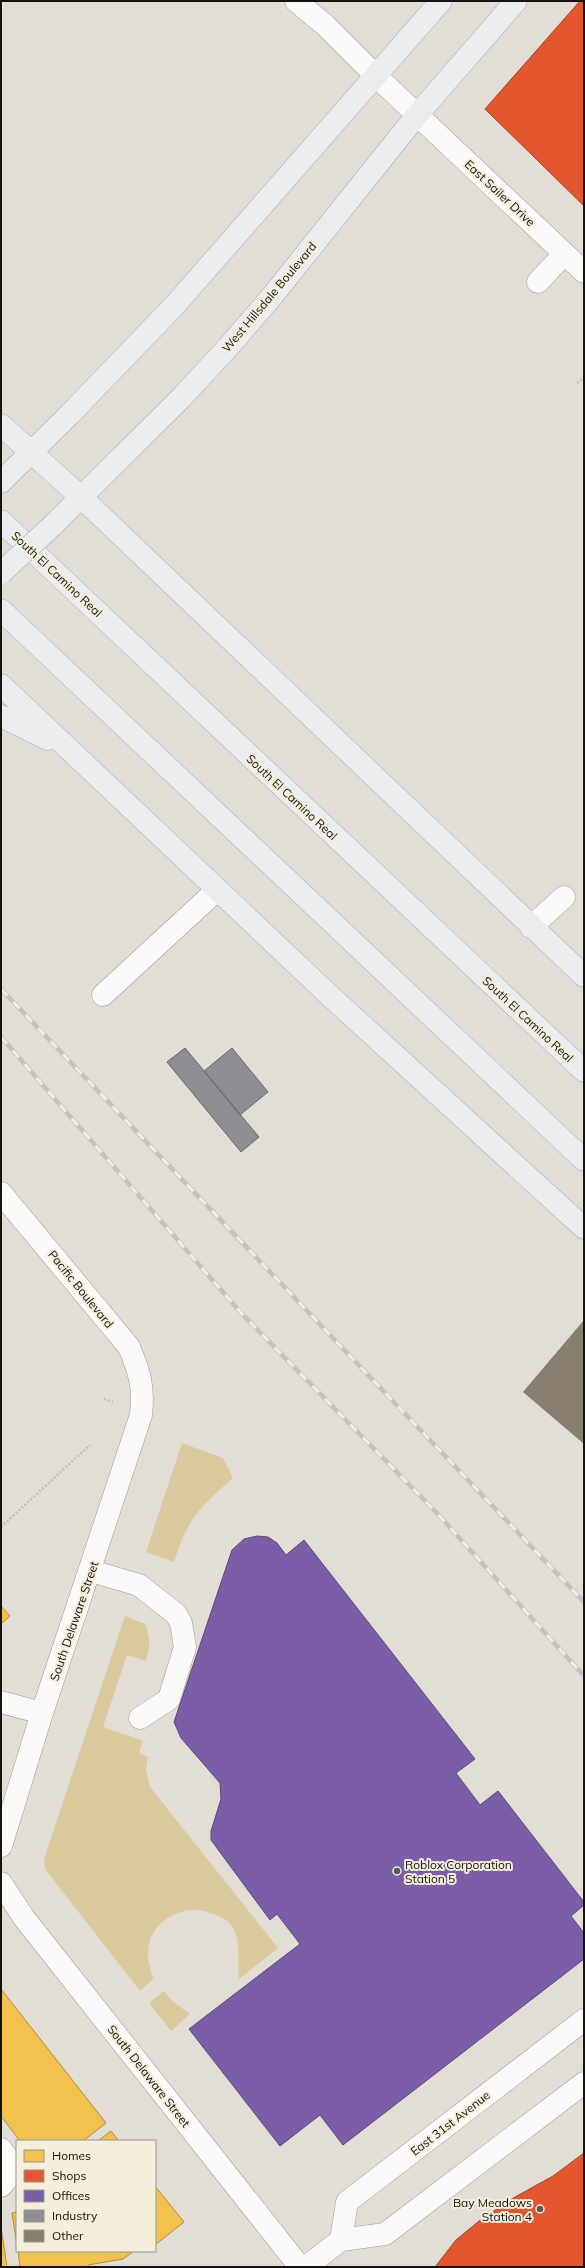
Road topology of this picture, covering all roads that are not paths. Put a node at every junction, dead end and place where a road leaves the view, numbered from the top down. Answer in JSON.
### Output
{"nodes":[{"id":1,"x":296,"y":1,"type":"edge"},
{"id":2,"x":441,"y":1,"type":"edge"},
{"id":3,"x":516,"y":1,"type":"edge"},
{"id":4,"x":376,"y":76,"type":"junction"},
{"id":5,"x":417,"y":115,"type":"junction"},
{"id":6,"x":564,"y":254,"type":"junction"},
{"id":7,"x":584,"y":272,"type":"edge"},
{"id":8,"x":538,"y":282,"type":"dead end"},
{"id":9,"x":1,"y":425,"type":"edge"},
{"id":10,"x":32,"y":452,"type":"junction"},
{"id":11,"x":2,"y":481,"type":"edge"},
{"id":12,"x":82,"y":498,"type":"junction"},
{"id":13,"x":1,"y":521,"type":"edge"},
{"id":14,"x":1,"y":573,"type":"edge"},
{"id":15,"x":1,"y":610,"type":"edge"},
{"id":16,"x":1,"y":685,"type":"edge"},
{"id":17,"x":1,"y":716,"type":"edge"},
{"id":18,"x":71,"y":752,"type":"junction"},
{"id":19,"x":217,"y":890,"type":"junction"},
{"id":20,"x":564,"y":897,"type":"dead end"},
{"id":21,"x":531,"y":927,"type":"junction"},
{"id":22,"x":584,"y":976,"type":"edge"},
{"id":23,"x":103,"y":995,"type":"dead end"},
{"id":24,"x":584,"y":1071,"type":"edge"},
{"id":25,"x":584,"y":1160,"type":"edge"},
{"id":26,"x":1,"y":1193,"type":"edge"},
{"id":27,"x":584,"y":1228,"type":"edge"},
{"id":28,"x":143,"y":1395,"type":"joint"},
{"id":29,"x":91,"y":1571,"type":"junction"},
{"id":30,"x":1,"y":1702,"type":"edge"},
{"id":31,"x":42,"y":1713,"type":"junction"},
{"id":32,"x":140,"y":1718,"type":"dead end"},
{"id":33,"x":1,"y":1846,"type":"edge"},
{"id":34,"x":1,"y":1883,"type":"edge"},
{"id":35,"x":584,"y":2020,"type":"edge"},
{"id":36,"x":584,"y":2083,"type":"edge"},
{"id":37,"x":1,"y":2150,"type":"edge"},
{"id":38,"x":6,"y":2181,"type":"edge"},
{"id":39,"x":341,"y":2240,"type":"junction"},
{"id":40,"x":300,"y":2267,"type":"edge"},
{"id":41,"x":306,"y":2267,"type":"edge"}],
"edges":[{"from":1,"to":4,"type":"street","name":"East Sailer Drive"},
{"from":2,"to":4,"type":"main road"},
{"from":3,"to":5,"type":"main road","name":"West Hillsdale Boulevard"},
{"from":4,"to":5,"type":"street","name":"East Sailer Drive"},
{"from":4,"to":10,"type":"main road"},
{"from":5,"to":6,"type":"street","name":"East Sailer Drive"},
{"from":5,"to":12,"type":"main road","name":"West Hillsdale Boulevard"},
{"from":6,"to":7,"type":"street","name":"East Sailer Drive"},
{"from":6,"to":8,"type":"street"},
{"from":9,"to":10,"type":"main road"},
{"from":10,"to":11,"type":"main road"},
{"from":10,"to":12,"type":"main road"},
{"from":12,"to":14,"type":"main road","name":"West Hillsdale Boulevard","bridge":true},
{"from":12,"to":21,"type":"main road"},
{"from":13,"to":24,"type":"main road","name":"South El Camino Real"},
{"from":15,"to":25,"type":"main road"},
{"from":16,"to":18,"type":"main road"},
{"from":17,"to":18,"type":"main road"},
{"from":18,"to":19,"type":"main road"},
{"from":19,"to":23,"type":"street"},
{"from":19,"to":27,"type":"main road"},
{"from":20,"to":21,"type":"street"},
{"from":21,"to":22,"type":"main road"},
{"from":26,"to":28,"type":"street","name":"Pacific Boulevard"},
{"from":28,"to":29,"type":"street","name":"South Delaware Street"},
{"from":29,"to":31,"type":"street","name":"South Delaware Street"},
{"from":29,"to":32,"type":"street"},
{"from":30,"to":31,"type":"street"},
{"from":31,"to":33,"type":"street","name":"South Delaware Street"},
{"from":34,"to":40,"type":"street","name":"South Delaware Street"},
{"from":35,"to":39,"type":"street","name":"East 31st Avenue"},
{"from":36,"to":39,"type":"street"},
{"from":37,"to":38,"type":"street"},
{"from":39,"to":41,"type":"street"}]}
